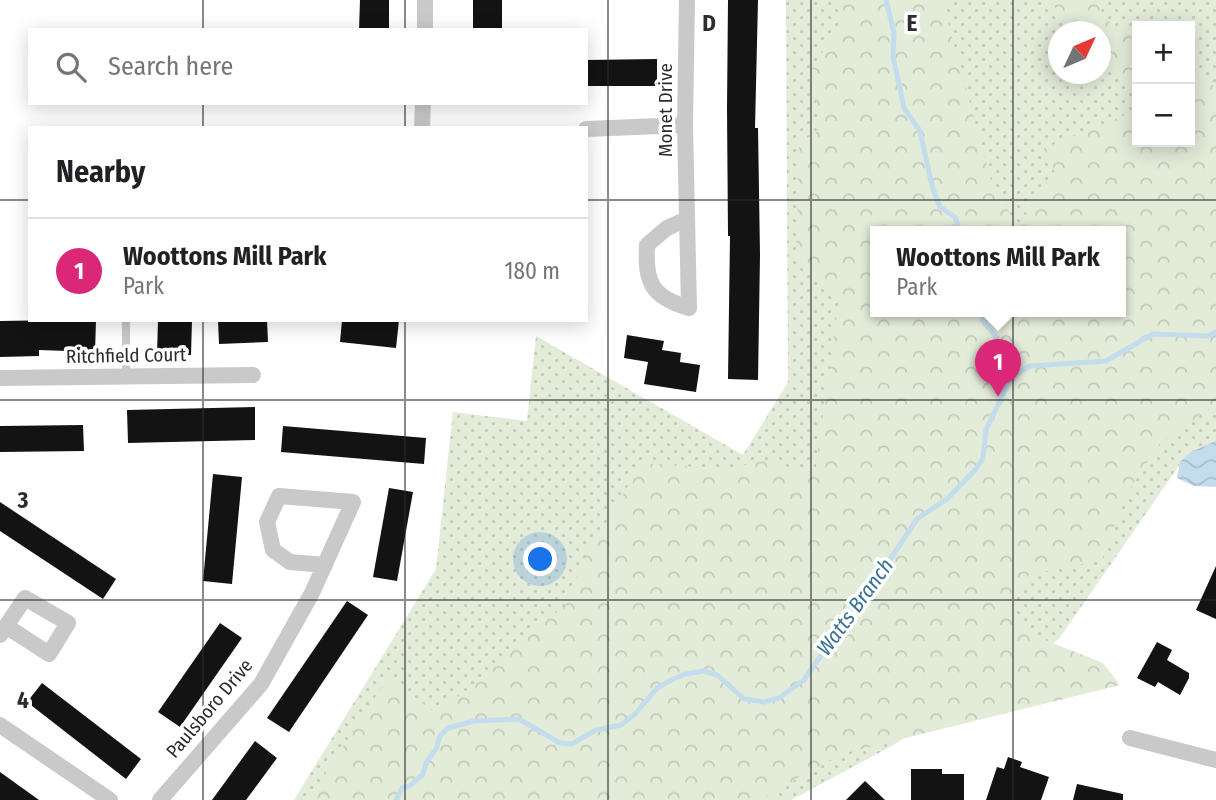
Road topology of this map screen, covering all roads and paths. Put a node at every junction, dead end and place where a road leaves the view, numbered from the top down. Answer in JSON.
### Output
{"nodes":[{"id":1,"x":425,"y":0,"type":"edge"},
{"id":2,"x":687,"y":0,"type":"edge"},
{"id":3,"x":425,"y":28,"type":"edge"},
{"id":4,"x":423,"y":105,"type":"edge"},
{"id":5,"x":685,"y":125,"type":"junction"},
{"id":6,"x":422,"y":126,"type":"edge"},
{"id":7,"x":588,"y":129,"type":"edge"},
{"id":8,"x":687,"y":219,"type":"junction"},
{"id":9,"x":126,"y":322,"type":"edge"},
{"id":10,"x":253,"y":375,"type":"dead end"},
{"id":11,"x":126,"y":376,"type":"junction"},
{"id":12,"x":0,"y":378,"type":"edge"},
{"id":13,"x":325,"y":565,"type":"junction"},
{"id":14,"x":0,"y":725,"type":"edge"},
{"id":15,"x":1129,"y":738,"type":"dead end"},
{"id":16,"x":1216,"y":760,"type":"edge"},
{"id":17,"x":110,"y":800,"type":"edge"},
{"id":18,"x":160,"y":800,"type":"edge"}],
"edges":[{"from":1,"to":3,"type":"street"},
{"from":2,"to":5,"type":"street","name":"Monet Drive"},
{"from":4,"to":6,"type":"street"},
{"from":5,"to":7,"type":"street"},
{"from":5,"to":8,"type":"street","name":"Monet Drive"},
{"from":8,"to":8,"type":"street","name":"Monet Drive"},
{"from":9,"to":11,"type":"lane"},
{"from":10,"to":11,"type":"street","name":"Ritchfield Court"},
{"from":11,"to":12,"type":"street","name":"Ritchfield Court"},
{"from":13,"to":13,"type":"street","name":"Paulsboro Drive"},
{"from":13,"to":18,"type":"street","name":"Paulsboro Drive"},
{"from":14,"to":17,"type":"street"},
{"from":15,"to":16,"type":"street"}]}
